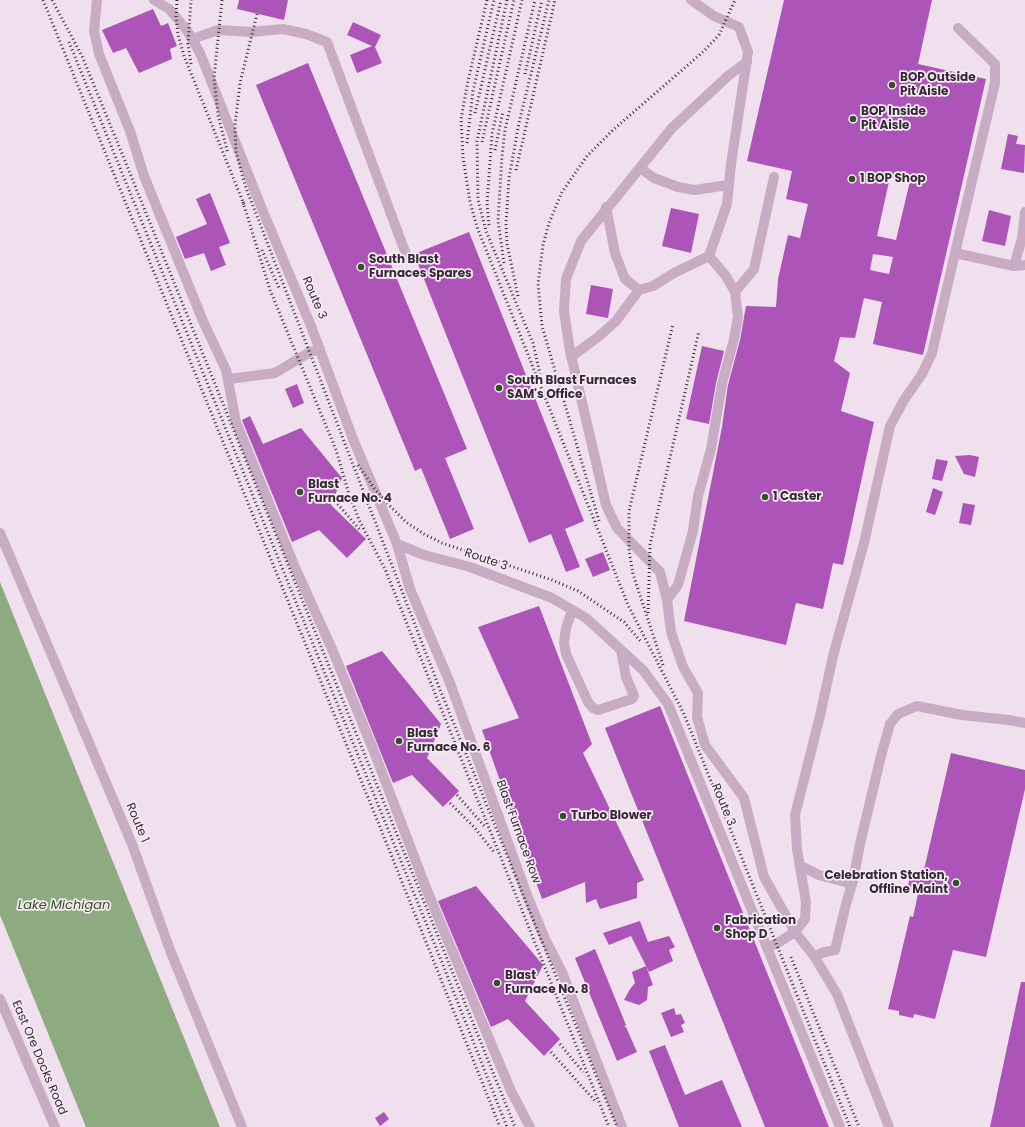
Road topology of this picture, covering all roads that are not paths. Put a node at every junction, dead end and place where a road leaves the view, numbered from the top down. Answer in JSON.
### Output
{"nodes":[{"id":1,"x":97,"y":0,"type":"edge"},
{"id":2,"x":154,"y":0,"type":"edge"},
{"id":3,"x":691,"y":0,"type":"edge"},
{"id":4,"x":958,"y":28,"type":"dead end"},
{"id":5,"x":192,"y":39,"type":"junction"},
{"id":6,"x":747,"y":62,"type":"junction"},
{"id":7,"x":640,"y":168,"type":"junction"},
{"id":8,"x":774,"y":177,"type":"dead end"},
{"id":9,"x":729,"y":185,"type":"junction"},
{"id":10,"x":606,"y":207,"type":"junction"},
{"id":11,"x":1025,"y":212,"type":"edge"},
{"id":12,"x":955,"y":253,"type":"junction"},
{"id":13,"x":709,"y":256,"type":"junction"},
{"id":14,"x":407,"y":257,"type":"dead end"},
{"id":15,"x":1025,"y":265,"type":"edge"},
{"id":16,"x":1014,"y":266,"type":"junction"},
{"id":17,"x":639,"y":290,"type":"junction"},
{"id":18,"x":736,"y":292,"type":"junction"},
{"id":19,"x":320,"y":349,"type":"junction"},
{"id":20,"x":571,"y":356,"type":"junction"},
{"id":21,"x":229,"y":379,"type":"junction"},
{"id":22,"x":0,"y":533,"type":"edge"},
{"id":23,"x":397,"y":544,"type":"junction"},
{"id":24,"x":667,"y":600,"type":"junction"},
{"id":25,"x":572,"y":610,"type":"junction"},
{"id":26,"x":621,"y":650,"type":"junction"},
{"id":27,"x":1025,"y":723,"type":"edge"},
{"id":28,"x":801,"y":866,"type":"junction"},
{"id":29,"x":852,"y":884,"type":"junction"},
{"id":30,"x":795,"y":932,"type":"junction"},
{"id":31,"x":767,"y":947,"type":"junction"},
{"id":32,"x":814,"y":956,"type":"junction"},
{"id":33,"x":0,"y":999,"type":"edge"},
{"id":34,"x":55,"y":1127,"type":"edge"},
{"id":35,"x":242,"y":1127,"type":"edge"},
{"id":36,"x":530,"y":1127,"type":"edge"},
{"id":37,"x":622,"y":1127,"type":"edge"},
{"id":38,"x":840,"y":1127,"type":"edge"},
{"id":39,"x":889,"y":1127,"type":"edge"}],
"edges":[{"from":1,"to":21,"type":"street"},
{"from":2,"to":5,"type":"street","name":"Route 3"},
{"from":3,"to":6,"type":"street"},
{"from":4,"to":12,"type":"street"},
{"from":5,"to":14,"type":"street"},
{"from":5,"to":19,"type":"street","name":"Route 3"},
{"from":6,"to":7,"type":"street"},
{"from":6,"to":9,"type":"street"},
{"from":7,"to":9,"type":"street"},
{"from":7,"to":10,"type":"street"},
{"from":8,"to":18,"type":"street"},
{"from":9,"to":13,"type":"street"},
{"from":10,"to":17,"type":"street"},
{"from":10,"to":20,"type":"street"},
{"from":11,"to":16,"type":"street"},
{"from":12,"to":16,"type":"street"},
{"from":12,"to":28,"type":"street"},
{"from":13,"to":17,"type":"street"},
{"from":13,"to":18,"type":"street"},
{"from":15,"to":16,"type":"street"},
{"from":17,"to":20,"type":"street"},
{"from":18,"to":24,"type":"street"},
{"from":19,"to":21,"type":"street"},
{"from":19,"to":23,"type":"street","name":"Route 3"},
{"from":20,"to":24,"type":"street"},
{"from":21,"to":36,"type":"street"},
{"from":22,"to":35,"type":"street","name":"Route 1"},
{"from":23,"to":25,"type":"street","name":"Route 3"},
{"from":23,"to":37,"type":"street","name":"Blast Furnace Row"},
{"from":24,"to":30,"type":"street"},
{"from":25,"to":26,"type":"street","name":"Route 3"},
{"from":25,"to":26,"type":"street"},
{"from":26,"to":31,"type":"street","name":"Route 3"},
{"from":27,"to":29,"type":"street"},
{"from":28,"to":29,"type":"street"},
{"from":28,"to":30,"type":"street"},
{"from":29,"to":32,"type":"street"},
{"from":30,"to":31,"type":"street"},
{"from":30,"to":32,"type":"street"},
{"from":31,"to":38,"type":"street","name":"Route 3"},
{"from":32,"to":39,"type":"street"},
{"from":33,"to":34,"type":"street","name":"East Ore Docks Road"}]}
